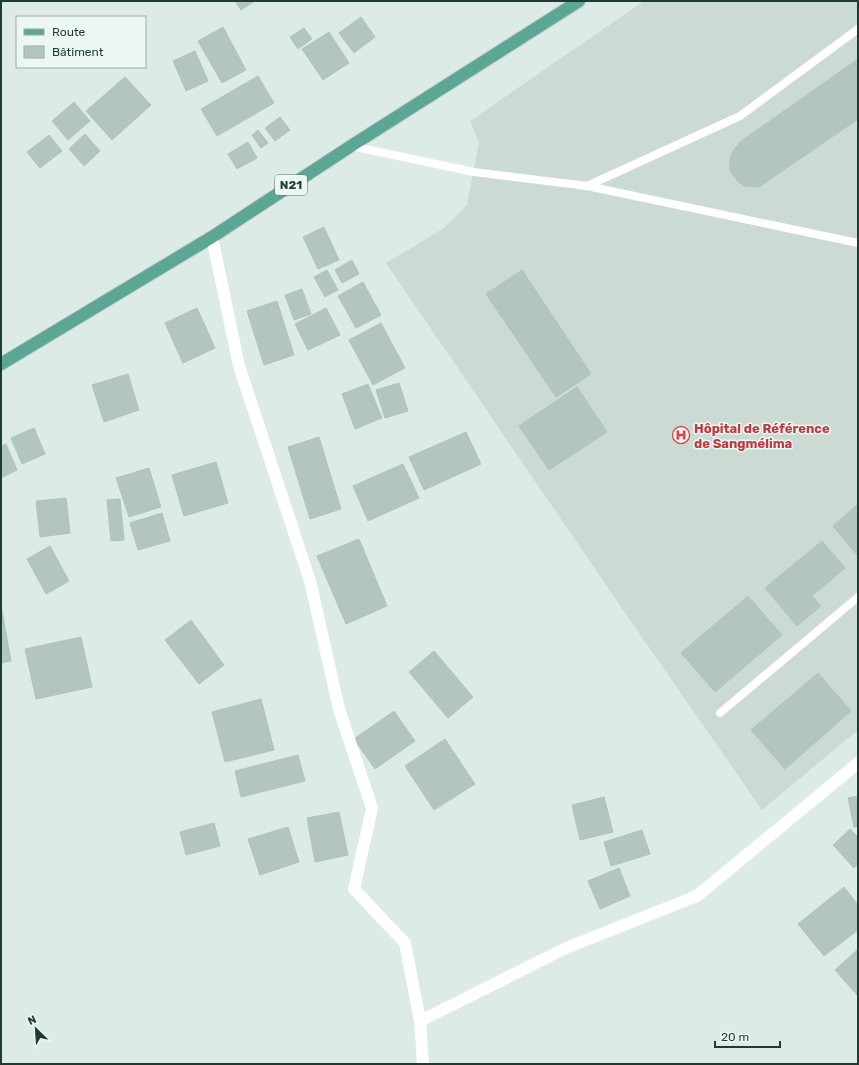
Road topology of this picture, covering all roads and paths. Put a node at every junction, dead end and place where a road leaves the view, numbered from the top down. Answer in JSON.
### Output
{"nodes":[{"id":1,"x":579,"y":1,"type":"edge"},
{"id":2,"x":858,"y":30,"type":"edge"},
{"id":3,"x":351,"y":146,"type":"junction"},
{"id":4,"x":588,"y":186,"type":"junction"},
{"id":5,"x":212,"y":237,"type":"junction"},
{"id":6,"x":858,"y":243,"type":"edge"},
{"id":7,"x":1,"y":364,"type":"edge"},
{"id":8,"x":858,"y":597,"type":"edge"},
{"id":9,"x":720,"y":713,"type":"dead end"},
{"id":10,"x":858,"y":763,"type":"edge"},
{"id":11,"x":420,"y":1021,"type":"junction"},
{"id":12,"x":423,"y":1064,"type":"edge"}],
"edges":[{"from":1,"to":3,"type":"main road","number":"N21"},
{"from":2,"to":4,"type":"lane"},
{"from":3,"to":4,"type":"lane"},
{"from":3,"to":5,"type":"main road","number":"N21"},
{"from":4,"to":6,"type":"lane"},
{"from":5,"to":7,"type":"main road","number":"N21"},
{"from":5,"to":11,"type":"street"},
{"from":8,"to":9,"type":"lane"},
{"from":10,"to":11,"type":"street"},
{"from":11,"to":12,"type":"street"}]}
